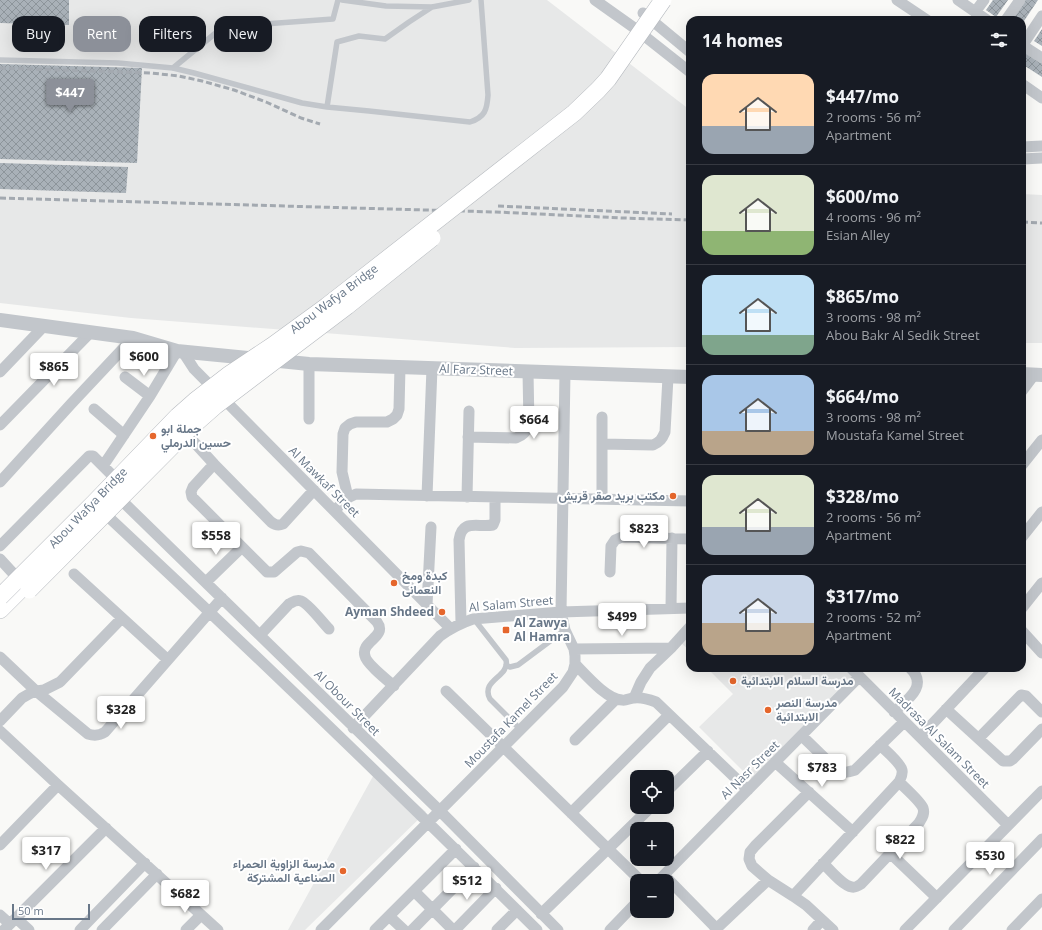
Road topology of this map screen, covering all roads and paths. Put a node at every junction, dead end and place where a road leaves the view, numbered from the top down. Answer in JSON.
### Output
{"nodes":[{"id":1,"x":338,"y":0,"type":"edge"},
{"id":2,"x":342,"y":0,"type":"edge"},
{"id":3,"x":469,"y":0,"type":"edge"},
{"id":4,"x":481,"y":0,"type":"edge"},
{"id":5,"x":595,"y":0,"type":"edge"},
{"id":6,"x":654,"y":0,"type":"edge"},
{"id":7,"x":663,"y":0,"type":"edge"},
{"id":8,"x":676,"y":0,"type":"edge"},
{"id":9,"x":897,"y":0,"type":"edge"},
{"id":10,"x":958,"y":0,"type":"edge"},
{"id":11,"x":984,"y":0,"type":"edge"},
{"id":12,"x":1020,"y":0,"type":"edge"},
{"id":13,"x":432,"y":7,"type":"junction"},
{"id":14,"x":975,"y":12,"type":"junction"},
{"id":15,"x":643,"y":13,"type":"junction"},
{"id":16,"x":921,"y":16,"type":"edge"},
{"id":17,"x":981,"y":16,"type":"edge"},
{"id":18,"x":1009,"y":16,"type":"edge"},
{"id":19,"x":1041,"y":21,"type":"edge"},
{"id":20,"x":633,"y":27,"type":"junction"},
{"id":21,"x":1026,"y":40,"type":"edge"},
{"id":22,"x":1026,"y":48,"type":"edge"},
{"id":23,"x":686,"y":49,"type":"edge"},
{"id":24,"x":1042,"y":58,"type":"edge"},
{"id":25,"x":0,"y":60,"type":"edge"},
{"id":26,"x":173,"y":68,"type":"junction"},
{"id":27,"x":686,"y":69,"type":"edge"},
{"id":28,"x":1026,"y":87,"type":"edge"},
{"id":29,"x":1042,"y":98,"type":"edge"},
{"id":30,"x":328,"y":107,"type":"junction"},
{"id":31,"x":1042,"y":146,"type":"edge"},
{"id":32,"x":1026,"y":147,"type":"edge"},
{"id":33,"x":1042,"y":158,"type":"edge"},
{"id":34,"x":1026,"y":159,"type":"edge"},
{"id":35,"x":0,"y":320,"type":"edge"},
{"id":36,"x":44,"y":326,"type":"junction"},
{"id":37,"x":91,"y":332,"type":"junction"},
{"id":38,"x":133,"y":338,"type":"junction"},
{"id":39,"x":180,"y":352,"type":"junction"},
{"id":40,"x":262,"y":359,"type":"junction"},
{"id":41,"x":309,"y":364,"type":"junction"},
{"id":42,"x":400,"y":367,"type":"junction"},
{"id":43,"x":432,"y":368,"type":"junction"},
{"id":44,"x":0,"y":372,"type":"edge"},
{"id":45,"x":528,"y":372,"type":"junction"},
{"id":46,"x":565,"y":373,"type":"junction"},
{"id":47,"x":1033,"y":375,"type":"edge"},
{"id":48,"x":125,"y":377,"type":"dead end"},
{"id":49,"x":668,"y":377,"type":"junction"},
{"id":50,"x":686,"y":377,"type":"edge"},
{"id":51,"x":1026,"y":385,"type":"edge"},
{"id":52,"x":218,"y":394,"type":"junction"},
{"id":53,"x":150,"y":396,"type":"junction"},
{"id":54,"x":94,"y":409,"type":"dead end"},
{"id":55,"x":469,"y":411,"type":"dead end"},
{"id":56,"x":602,"y":417,"type":"dead end"},
{"id":57,"x":309,"y":419,"type":"dead end"},
{"id":58,"x":0,"y":425,"type":"edge"},
{"id":59,"x":181,"y":428,"type":"junction"},
{"id":60,"x":124,"y":435,"type":"junction"},
{"id":61,"x":468,"y":437,"type":"junction"},
{"id":62,"x":1042,"y":440,"type":"edge"},
{"id":63,"x":602,"y":444,"type":"junction"},
{"id":64,"x":1026,"y":460,"type":"edge"},
{"id":65,"x":214,"y":464,"type":"junction"},
{"id":66,"x":103,"y":466,"type":"junction"},
{"id":67,"x":0,"y":482,"type":"edge"},
{"id":68,"x":314,"y":490,"type":"junction"},
{"id":69,"x":120,"y":491,"type":"junction"},
{"id":70,"x":427,"y":496,"type":"junction"},
{"id":71,"x":348,"y":497,"type":"junction"},
{"id":72,"x":467,"y":497,"type":"junction"},
{"id":73,"x":495,"y":497,"type":"junction"},
{"id":74,"x":563,"y":498,"type":"junction"},
{"id":75,"x":602,"y":499,"type":"junction"},
{"id":76,"x":686,"y":501,"type":"edge"},
{"id":77,"x":102,"y":510,"type":"junction"},
{"id":78,"x":335,"y":512,"type":"junction"},
{"id":79,"x":1042,"y":512,"type":"edge"},
{"id":80,"x":431,"y":527,"type":"dead end"},
{"id":81,"x":1026,"y":532,"type":"edge"},
{"id":82,"x":672,"y":538,"type":"junction"},
{"id":83,"x":686,"y":538,"type":"edge"},
{"id":84,"x":0,"y":546,"type":"edge"},
{"id":85,"x":242,"y":547,"type":"junction"},
{"id":86,"x":0,"y":559,"type":"edge"},
{"id":87,"x":610,"y":572,"type":"dead end"},
{"id":88,"x":74,"y":574,"type":"dead end"},
{"id":89,"x":206,"y":582,"type":"junction"},
{"id":90,"x":1042,"y":583,"type":"edge"},
{"id":91,"x":27,"y":588,"type":"junction"},
{"id":92,"x":0,"y":596,"type":"edge"},
{"id":93,"x":222,"y":598,"type":"junction"},
{"id":94,"x":1026,"y":603,"type":"edge"},
{"id":95,"x":427,"y":605,"type":"junction"},
{"id":96,"x":671,"y":608,"type":"junction"},
{"id":97,"x":686,"y":608,"type":"edge"},
{"id":98,"x":0,"y":610,"type":"edge"},
{"id":99,"x":210,"y":611,"type":"junction"},
{"id":100,"x":561,"y":612,"type":"junction"},
{"id":101,"x":122,"y":618,"type":"junction"},
{"id":102,"x":474,"y":619,"type":"junction"},
{"id":103,"x":0,"y":620,"type":"edge"},
{"id":104,"x":461,"y":622,"type":"junction"},
{"id":105,"x":450,"y":628,"type":"junction"},
{"id":106,"x":329,"y":629,"type":"dead end"},
{"id":107,"x":565,"y":630,"type":"junction"},
{"id":108,"x":686,"y":631,"type":"edge"},
{"id":109,"x":260,"y":635,"type":"junction"},
{"id":110,"x":1026,"y":635,"type":"edge"},
{"id":111,"x":671,"y":648,"type":"junction"},
{"id":112,"x":574,"y":649,"type":"junction"},
{"id":113,"x":1042,"y":653,"type":"edge"},
{"id":114,"x":0,"y":657,"type":"edge"},
{"id":115,"x":167,"y":659,"type":"junction"},
{"id":116,"x":575,"y":664,"type":"junction"},
{"id":117,"x":506,"y":665,"type":"junction"},
{"id":118,"x":855,"y":672,"type":"edge"},
{"id":119,"x":915,"y":672,"type":"edge"},
{"id":120,"x":980,"y":672,"type":"edge"},
{"id":121,"x":860,"y":677,"type":"junction"},
{"id":122,"x":394,"y":686,"type":"junction"},
{"id":123,"x":36,"y":691,"type":"junction"},
{"id":124,"x":446,"y":691,"type":"dead end"},
{"id":125,"x":634,"y":698,"type":"junction"},
{"id":126,"x":616,"y":699,"type":"junction"},
{"id":127,"x":946,"y":709,"type":"junction"},
{"id":128,"x":894,"y":712,"type":"junction"},
{"id":129,"x":1042,"y":712,"type":"edge"},
{"id":130,"x":669,"y":715,"type":"junction"},
{"id":131,"x":0,"y":721,"type":"edge"},
{"id":132,"x":904,"y":722,"type":"junction"},
{"id":133,"x":353,"y":728,"type":"junction"},
{"id":134,"x":1042,"y":729,"type":"edge"},
{"id":135,"x":521,"y":730,"type":"junction"},
{"id":136,"x":2,"y":736,"type":"edge"},
{"id":137,"x":802,"y":736,"type":"junction"},
{"id":138,"x":920,"y":737,"type":"junction"},
{"id":139,"x":979,"y":738,"type":"junction"},
{"id":140,"x":575,"y":740,"type":"dead end"},
{"id":141,"x":880,"y":745,"type":"junction"},
{"id":142,"x":504,"y":747,"type":"junction"},
{"id":143,"x":708,"y":752,"type":"junction"},
{"id":144,"x":776,"y":762,"type":"junction"},
{"id":145,"x":899,"y":782,"type":"junction"},
{"id":146,"x":674,"y":784,"type":"edge"},
{"id":147,"x":58,"y":785,"type":"junction"},
{"id":148,"x":748,"y":790,"type":"junction"},
{"id":149,"x":1042,"y":791,"type":"edge"},
{"id":150,"x":809,"y":792,"type":"junction"},
{"id":151,"x":440,"y":811,"type":"junction"},
{"id":152,"x":571,"y":813,"type":"junction"},
{"id":153,"x":644,"y":814,"type":"edge"},
{"id":154,"x":429,"y":822,"type":"junction"},
{"id":155,"x":1008,"y":825,"type":"junction"},
{"id":156,"x":106,"y":828,"type":"junction"},
{"id":157,"x":853,"y":832,"type":"junction"},
{"id":158,"x":1042,"y":839,"type":"edge"},
{"id":159,"x":0,"y":845,"type":"edge"},
{"id":160,"x":456,"y":848,"type":"junction"},
{"id":161,"x":608,"y":849,"type":"junction"},
{"id":162,"x":890,"y":853,"type":"junction"},
{"id":163,"x":145,"y":863,"type":"junction"},
{"id":164,"x":823,"y":863,"type":"junction"},
{"id":165,"x":474,"y":866,"type":"junction"},
{"id":166,"x":157,"y":874,"type":"junction"},
{"id":167,"x":634,"y":874,"type":"edge"},
{"id":168,"x":665,"y":874,"type":"edge"},
{"id":169,"x":768,"y":880,"type":"junction"},
{"id":170,"x":496,"y":888,"type":"junction"},
{"id":171,"x":674,"y":890,"type":"edge"},
{"id":172,"x":414,"y":891,"type":"junction"},
{"id":173,"x":793,"y":896,"type":"junction"},
{"id":174,"x":937,"y":898,"type":"junction"},
{"id":175,"x":1042,"y":899,"type":"edge"},
{"id":176,"x":432,"y":909,"type":"junction"},
{"id":177,"x":630,"y":909,"type":"edge"},
{"id":178,"x":517,"y":910,"type":"junction"},
{"id":179,"x":541,"y":914,"type":"junction"},
{"id":180,"x":0,"y":915,"type":"edge"},
{"id":181,"x":201,"y":915,"type":"junction"},
{"id":182,"x":389,"y":916,"type":"junction"},
{"id":183,"x":822,"y":920,"type":"junction"},
{"id":184,"x":10,"y":924,"type":"edge"},
{"id":185,"x":716,"y":929,"type":"edge"},
{"id":186,"x":29,"y":930,"type":"edge"},
{"id":187,"x":80,"y":930,"type":"edge"},
{"id":188,"x":102,"y":930,"type":"edge"},
{"id":189,"x":186,"y":930,"type":"edge"},
{"id":190,"x":218,"y":930,"type":"edge"},
{"id":191,"x":321,"y":930,"type":"edge"},
{"id":192,"x":375,"y":930,"type":"edge"},
{"id":193,"x":404,"y":930,"type":"edge"},
{"id":194,"x":412,"y":930,"type":"edge"},
{"id":195,"x":454,"y":930,"type":"edge"},
{"id":196,"x":497,"y":930,"type":"edge"},
{"id":197,"x":537,"y":930,"type":"edge"},
{"id":198,"x":558,"y":930,"type":"edge"},
{"id":199,"x":610,"y":930,"type":"edge"},
{"id":200,"x":813,"y":930,"type":"edge"},
{"id":201,"x":833,"y":930,"type":"edge"},
{"id":202,"x":905,"y":930,"type":"edge"},
{"id":203,"x":954,"y":930,"type":"edge"},
{"id":204,"x":1012,"y":930,"type":"edge"}],
"edges":[{"from":1,"to":26,"type":"lane"},
{"from":2,"to":13,"type":"lane"},
{"from":3,"to":13,"type":"lane"},
{"from":4,"to":30,"type":"lane"},
{"from":5,"to":20,"type":"street"},
{"from":6,"to":15,"type":"street"},
{"from":7,"to":92,"type":"main road","name":"Abou Wafya Bridge","bridge":true},
{"from":8,"to":91,"type":"main road","name":"Abou Wafya Bridge","bridge":true},
{"from":9,"to":16,"type":"street"},
{"from":10,"to":14,"type":"street"},
{"from":11,"to":14,"type":"street"},
{"from":12,"to":18,"type":"street"},
{"from":13,"to":30,"type":"lane"},
{"from":14,"to":17,"type":"street"},
{"from":15,"to":20,"type":"street"},
{"from":15,"to":23,"type":"street"},
{"from":19,"to":21,"type":"street"},
{"from":20,"to":27,"type":"street"},
{"from":22,"to":24,"type":"street"},
{"from":25,"to":26,"type":"lane"},
{"from":26,"to":30,"type":"lane"},
{"from":28,"to":29,"type":"street"},
{"from":31,"to":32,"type":"street"},
{"from":33,"to":34,"type":"street"},
{"from":35,"to":36,"type":"street","name":"Al Farz Street"},
{"from":36,"to":37,"type":"street","name":"Al Farz Street"},
{"from":36,"to":44,"type":"street"},
{"from":37,"to":38,"type":"street","name":"Al Farz Street"},
{"from":37,"to":58,"type":"street"},
{"from":38,"to":39,"type":"street","name":"Al Farz Street"},
{"from":38,"to":67,"type":"street"},
{"from":39,"to":40,"type":"street","name":"Al Farz Street"},
{"from":39,"to":52,"type":"street","name":"Al Mawkaf Street"},
{"from":39,"to":53,"type":"street"},
{"from":40,"to":41,"type":"street","name":"Al Farz Street"},
{"from":40,"to":52,"type":"main road"},
{"from":41,"to":42,"type":"street","name":"Al Farz Street"},
{"from":41,"to":57,"type":"street"},
{"from":42,"to":43,"type":"street","name":"Al Farz Street"},
{"from":42,"to":71,"type":"street"},
{"from":43,"to":45,"type":"street","name":"Al Farz Street"},
{"from":43,"to":70,"type":"street"},
{"from":45,"to":46,"type":"street","name":"Al Farz Street"},
{"from":45,"to":61,"type":"street"},
{"from":46,"to":49,"type":"street","name":"Al Farz Street"},
{"from":46,"to":74,"type":"street","name":"Moustafa Kamel Street"},
{"from":47,"to":51,"type":"street"},
{"from":48,"to":53,"type":"street"},
{"from":49,"to":50,"type":"street","name":"Al Farz Street"},
{"from":49,"to":63,"type":"street"},
{"from":52,"to":59,"type":"main road"},
{"from":52,"to":68,"type":"street","name":"Al Mawkaf Street"},
{"from":53,"to":60,"type":"street"},
{"from":54,"to":60,"type":"street"},
{"from":55,"to":61,"type":"street"},
{"from":56,"to":63,"type":"street"},
{"from":59,"to":65,"type":"street"},
{"from":59,"to":69,"type":"main road"},
{"from":60,"to":66,"type":"street"},
{"from":61,"to":72,"type":"street"},
{"from":62,"to":64,"type":"street"},
{"from":63,"to":75,"type":"street"},
{"from":65,"to":68,"type":"street"},
{"from":65,"to":85,"type":"street"},
{"from":66,"to":69,"type":"street","name":"Al Obour Street"},
{"from":66,"to":84,"type":"street","name":"Al Obour Street"},
{"from":68,"to":78,"type":"street","name":"Al Mawkaf Street"},
{"from":69,"to":77,"type":"main road"},
{"from":69,"to":89,"type":"street","name":"Al Obour Street"},
{"from":70,"to":71,"type":"street"},
{"from":70,"to":72,"type":"street"},
{"from":71,"to":78,"type":"street"},
{"from":72,"to":73,"type":"street"},
{"from":73,"to":74,"type":"street"},
{"from":73,"to":104,"type":"street"},
{"from":74,"to":75,"type":"street"},
{"from":74,"to":100,"type":"street","name":"Moustafa Kamel Street"},
{"from":75,"to":76,"type":"street"},
{"from":77,"to":91,"type":"main road"},
{"from":77,"to":99,"type":"street"},
{"from":78,"to":95,"type":"street","name":"Al Mawkaf Street"},
{"from":79,"to":81,"type":"street"},
{"from":80,"to":95,"type":"street"},
{"from":82,"to":83,"type":"street"},
{"from":82,"to":87,"type":"street"},
{"from":82,"to":96,"type":"street"},
{"from":85,"to":89,"type":"street"},
{"from":85,"to":122,"type":"street"},
{"from":86,"to":91,"type":"street"},
{"from":88,"to":101,"type":"street"},
{"from":89,"to":93,"type":"street","name":"Al Obour Street"},
{"from":90,"to":94,"type":"street"},
{"from":91,"to":98,"type":"main road"},
{"from":91,"to":103,"type":"main road"},
{"from":93,"to":99,"type":"street"},
{"from":93,"to":109,"type":"street","name":"Al Obour Street"},
{"from":95,"to":105,"type":"street","name":"Al Mawkaf Street"},
{"from":96,"to":97,"type":"street","name":"Al Salam Street"},
{"from":96,"to":100,"type":"street","name":"Al Salam Street"},
{"from":99,"to":115,"type":"street"},
{"from":99,"to":154,"type":"street"},
{"from":100,"to":102,"type":"street","name":"Al Salam Street"},
{"from":100,"to":107,"type":"street","name":"Moustafa Kamel Street"},
{"from":101,"to":115,"type":"street"},
{"from":101,"to":123,"type":"street"},
{"from":102,"to":104,"type":"street","name":"Al Salam Street"},
{"from":102,"to":117,"type":"lane"},
{"from":104,"to":105,"type":"street","name":"Al Salam Street"},
{"from":105,"to":122,"type":"street","name":"Al Salam Street"},
{"from":106,"to":109,"type":"street"},
{"from":107,"to":112,"type":"street","name":"Moustafa Kamel Street"},
{"from":107,"to":117,"type":"lane"},
{"from":108,"to":111,"type":"street"},
{"from":109,"to":133,"type":"street","name":"Al Obour Street"},
{"from":110,"to":113,"type":"street"},
{"from":111,"to":112,"type":"street"},
{"from":111,"to":125,"type":"street"},
{"from":112,"to":116,"type":"street","name":"Moustafa Kamel Street"},
{"from":114,"to":123,"type":"street"},
{"from":115,"to":123,"type":"street"},
{"from":116,"to":126,"type":"street"},
{"from":116,"to":135,"type":"street","name":"Moustafa Kamel Street"},
{"from":117,"to":135,"type":"lane"},
{"from":118,"to":121,"type":"street","name":"Madrasa Al Salam Street"},
{"from":119,"to":128,"type":"street"},
{"from":120,"to":127,"type":"street"},
{"from":121,"to":128,"type":"street","name":"Madrasa Al Salam Street"},
{"from":121,"to":137,"type":"street","name":"Al Nasr Street"},
{"from":122,"to":133,"type":"street","name":"Al Salam Street"},
{"from":123,"to":131,"type":"street"},
{"from":124,"to":142,"type":"street"},
{"from":125,"to":126,"type":"street"},
{"from":125,"to":130,"type":"street"},
{"from":126,"to":140,"type":"street"},
{"from":127,"to":138,"type":"street"},
{"from":127,"to":139,"type":"street"},
{"from":128,"to":132,"type":"street","name":"Madrasa Al Salam Street"},
{"from":129,"to":139,"type":"street"},
{"from":130,"to":143,"type":"street"},
{"from":130,"to":152,"type":"street"},
{"from":132,"to":138,"type":"street","name":"Madrasa Al Salam Street"},
{"from":132,"to":141,"type":"street"},
{"from":133,"to":151,"type":"street","name":"Al Obour Street"},
{"from":134,"to":139,"type":"street"},
{"from":135,"to":142,"type":"street","name":"Moustafa Kamel Street"},
{"from":136,"to":147,"type":"street"},
{"from":137,"to":141,"type":"street"},
{"from":137,"to":144,"type":"street","name":"Al Nasr Street"},
{"from":138,"to":155,"type":"street","name":"Madrasa Al Salam Street"},
{"from":141,"to":145,"type":"street"},
{"from":142,"to":151,"type":"street","name":"Moustafa Kamel Street"},
{"from":142,"to":152,"type":"street"},
{"from":143,"to":146,"type":"street"},
{"from":143,"to":148,"type":"street"},
{"from":144,"to":148,"type":"street","name":"Al Nasr Street"},
{"from":144,"to":150,"type":"street"},
{"from":145,"to":157,"type":"street"},
{"from":145,"to":162,"type":"street"},
{"from":147,"to":156,"type":"street"},
{"from":147,"to":159,"type":"street"},
{"from":148,"to":168,"type":"street","name":"Al Nasr Street"},
{"from":149,"to":155,"type":"street"},
{"from":150,"to":157,"type":"street"},
{"from":150,"to":169,"type":"street"},
{"from":151,"to":154,"type":"street","name":"Moustafa Kamel Street"},
{"from":151,"to":179,"type":"street","name":"Al Obour Street"},
{"from":152,"to":161,"type":"street"},
{"from":153,"to":161,"type":"street"},
{"from":154,"to":160,"type":"street"},
{"from":154,"to":191,"type":"street","name":"Moustafa Kamel Street"},
{"from":155,"to":174,"type":"street"},
{"from":156,"to":163,"type":"street"},
{"from":156,"to":184,"type":"street"},
{"from":157,"to":164,"type":"street"},
{"from":158,"to":203,"type":"street"},
{"from":160,"to":165,"type":"street"},
{"from":160,"to":172,"type":"street"},
{"from":161,"to":167,"type":"street"},
{"from":161,"to":179,"type":"street"},
{"from":162,"to":164,"type":"street"},
{"from":162,"to":174,"type":"street"},
{"from":163,"to":166,"type":"street"},
{"from":163,"to":187,"type":"street"},
{"from":164,"to":173,"type":"street"},
{"from":165,"to":170,"type":"street"},
{"from":165,"to":176,"type":"street"},
{"from":166,"to":181,"type":"street"},
{"from":166,"to":188,"type":"street"},
{"from":169,"to":173,"type":"street"},
{"from":169,"to":185,"type":"street"},
{"from":170,"to":178,"type":"street"},
{"from":170,"to":195,"type":"street"},
{"from":171,"to":185,"type":"street"},
{"from":172,"to":176,"type":"street"},
{"from":172,"to":182,"type":"street"},
{"from":173,"to":183,"type":"street"},
{"from":174,"to":202,"type":"street"},
{"from":175,"to":204,"type":"street"},
{"from":176,"to":194,"type":"street"},
{"from":176,"to":195,"type":"street"},
{"from":177,"to":199,"type":"street"},
{"from":178,"to":196,"type":"street"},
{"from":178,"to":197,"type":"street"},
{"from":179,"to":198,"type":"street","name":"Al Obour Street"},
{"from":180,"to":184,"type":"street"},
{"from":181,"to":189,"type":"street"},
{"from":181,"to":190,"type":"street"},
{"from":182,"to":192,"type":"street"},
{"from":182,"to":193,"type":"street"},
{"from":183,"to":200,"type":"street"},
{"from":183,"to":201,"type":"street"},
{"from":184,"to":186,"type":"street"}]}
